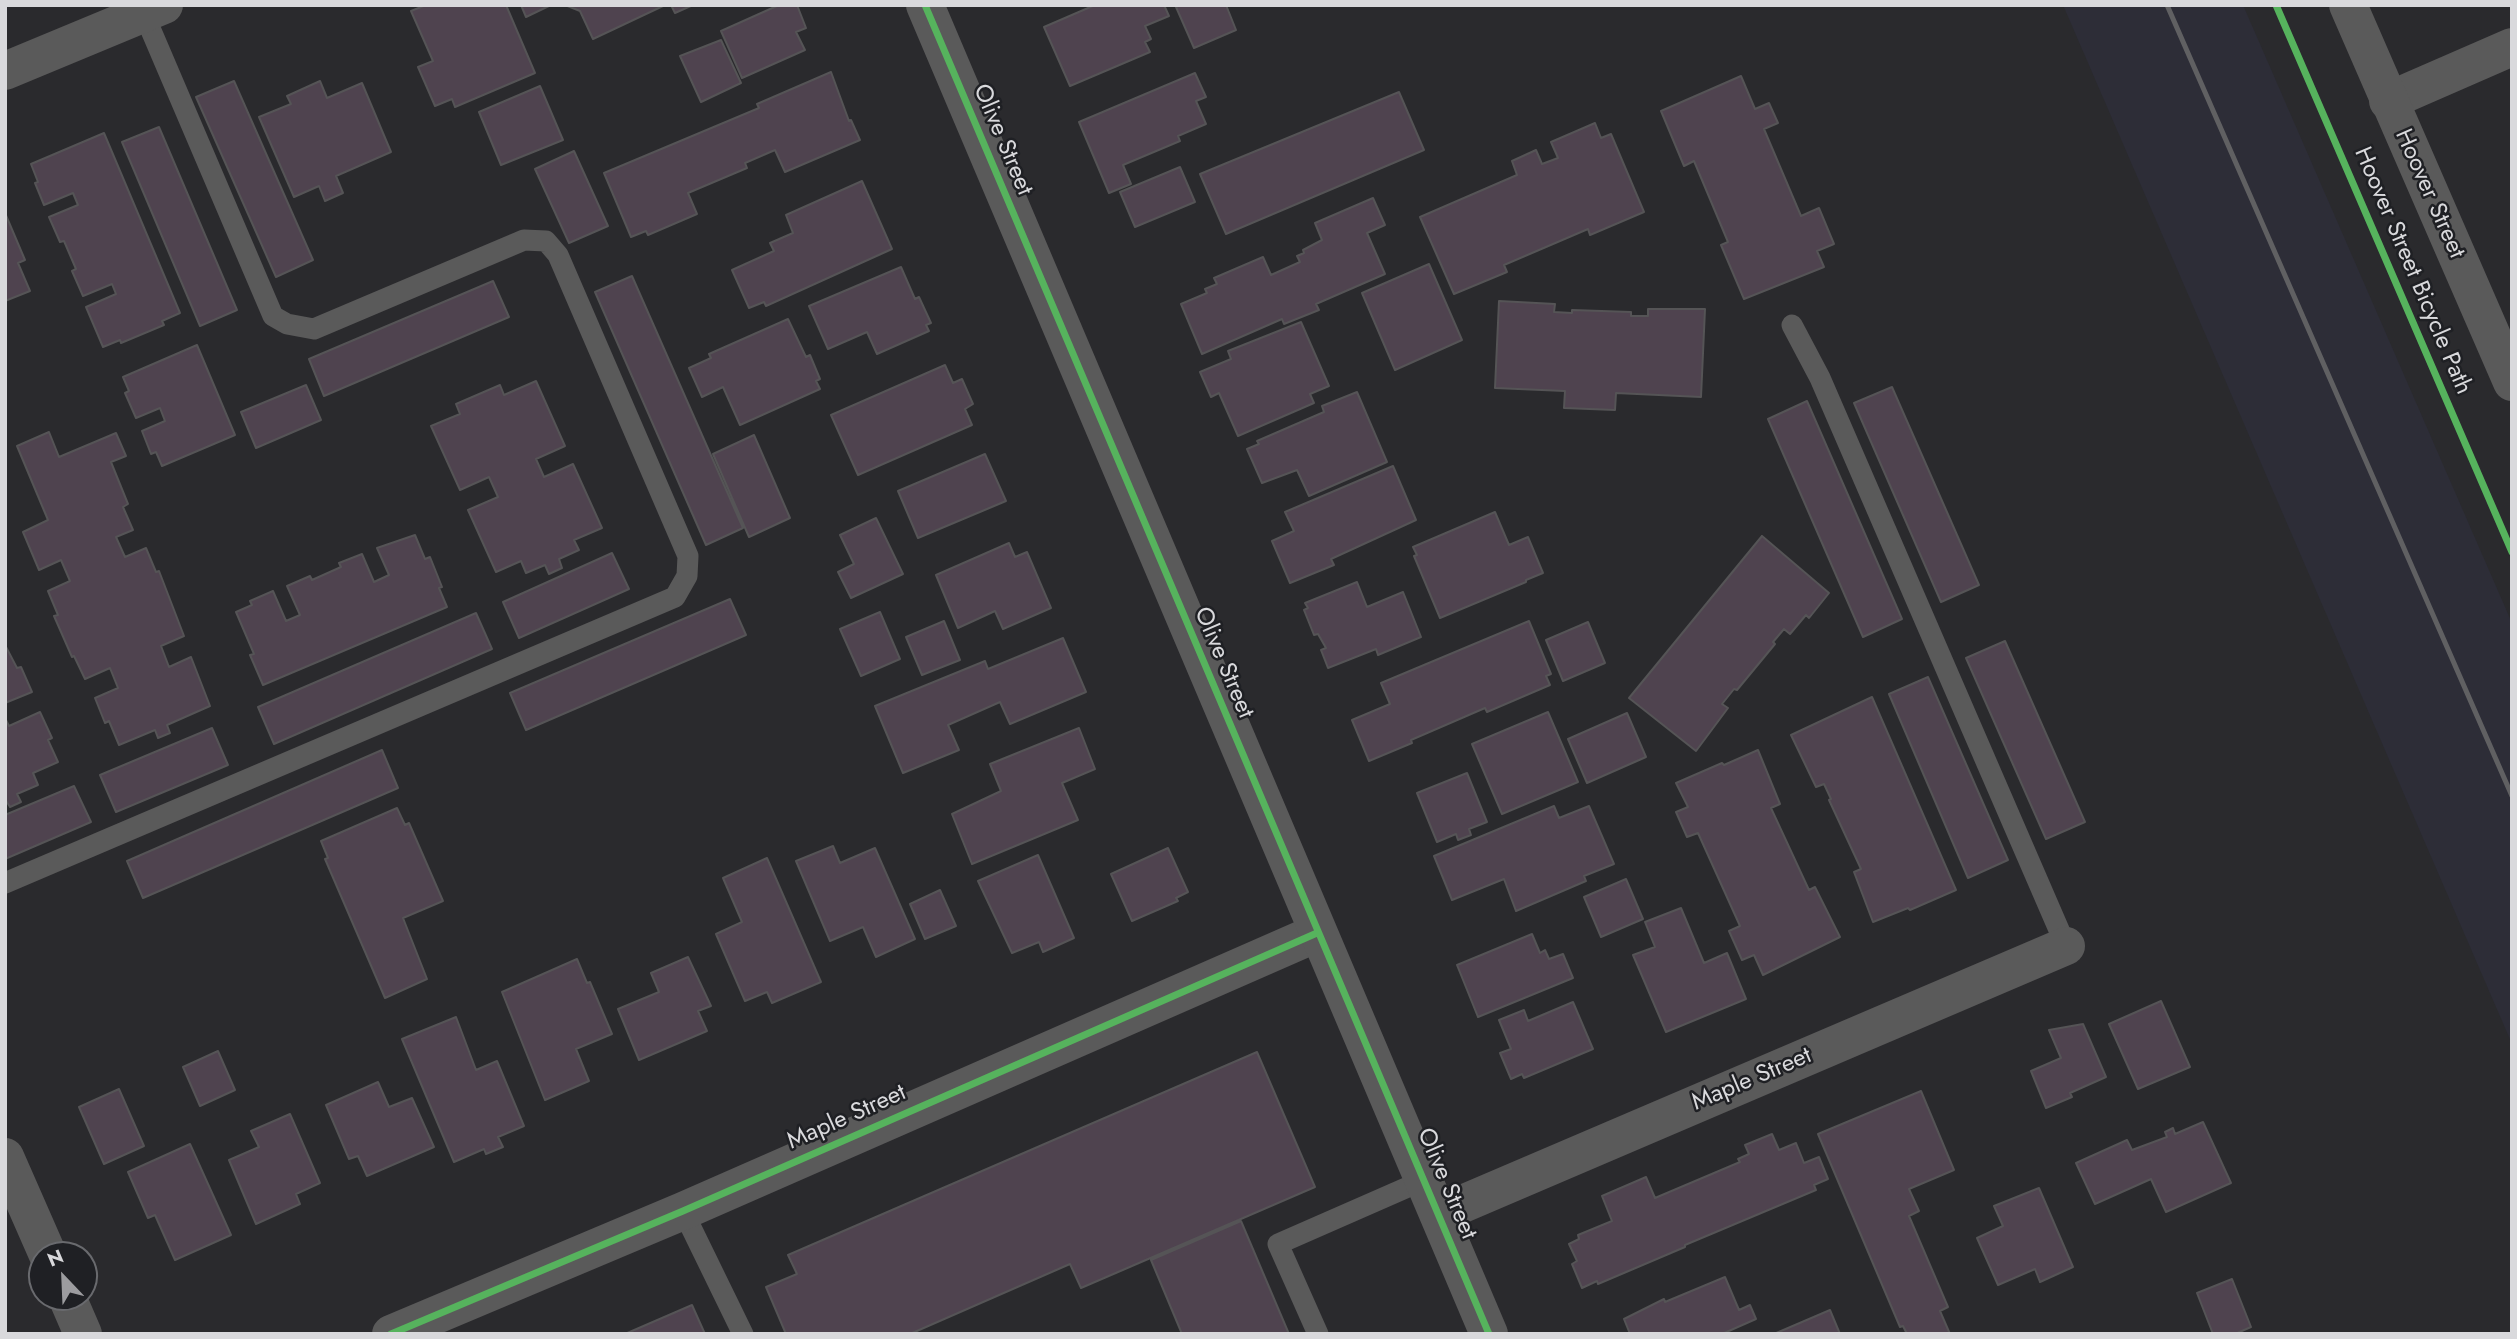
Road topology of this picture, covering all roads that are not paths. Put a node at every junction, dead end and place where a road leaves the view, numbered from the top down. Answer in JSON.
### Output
{"nodes":[{"id":1,"x":925,"y":5,"type":"edge"},
{"id":2,"x":2348,"y":5,"type":"edge"},
{"id":3,"x":154,"y":10,"type":"edge"},
{"id":4,"x":2512,"y":47,"type":"edge"},
{"id":5,"x":5,"y":71,"type":"edge"},
{"id":6,"x":2388,"y":101,"type":"junction"},
{"id":7,"x":1792,"y":325,"type":"dead end"},
{"id":8,"x":2512,"y":382,"type":"edge"},
{"id":9,"x":5,"y":883,"type":"edge"},
{"id":10,"x":1317,"y":933,"type":"junction"},
{"id":11,"x":2066,"y":946,"type":"joint"},
{"id":12,"x":5,"y":1157,"type":"edge"},
{"id":13,"x":1424,"y":1180,"type":"junction"},
{"id":14,"x":683,"y":1211,"type":"junction"},
{"id":15,"x":1439,"y":1214,"type":"junction"},
{"id":16,"x":42,"y":1241,"type":"edge"},
{"id":17,"x":73,"y":1311,"type":"edge"},
{"id":18,"x":83,"y":1334,"type":"edge"},
{"id":19,"x":391,"y":1334,"type":"edge"},
{"id":20,"x":743,"y":1334,"type":"edge"},
{"id":21,"x":1318,"y":1334,"type":"edge"},
{"id":22,"x":1489,"y":1334,"type":"edge"}],
"edges":[{"from":1,"to":10,"type":"street","name":"Olive Street"},
{"from":2,"to":6,"type":"street","name":"Hoover Street"},
{"from":3,"to":5,"type":"street"},
{"from":3,"to":9,"type":"lane"},
{"from":4,"to":6,"type":"street"},
{"from":6,"to":8,"type":"street","name":"Hoover Street"},
{"from":7,"to":11,"type":"lane"},
{"from":10,"to":13,"type":"street","name":"Olive Street"},
{"from":10,"to":14,"type":"street","name":"Maple Street"},
{"from":11,"to":15,"type":"street","name":"Maple Street"},
{"from":12,"to":16,"type":"street"},
{"from":13,"to":15,"type":"street","name":"Olive Street"},
{"from":13,"to":21,"type":"lane"},
{"from":14,"to":19,"type":"street","name":"Maple Street"},
{"from":14,"to":20,"type":"lane"},
{"from":15,"to":22,"type":"street","name":"Olive Street"},
{"from":17,"to":18,"type":"street"}]}
